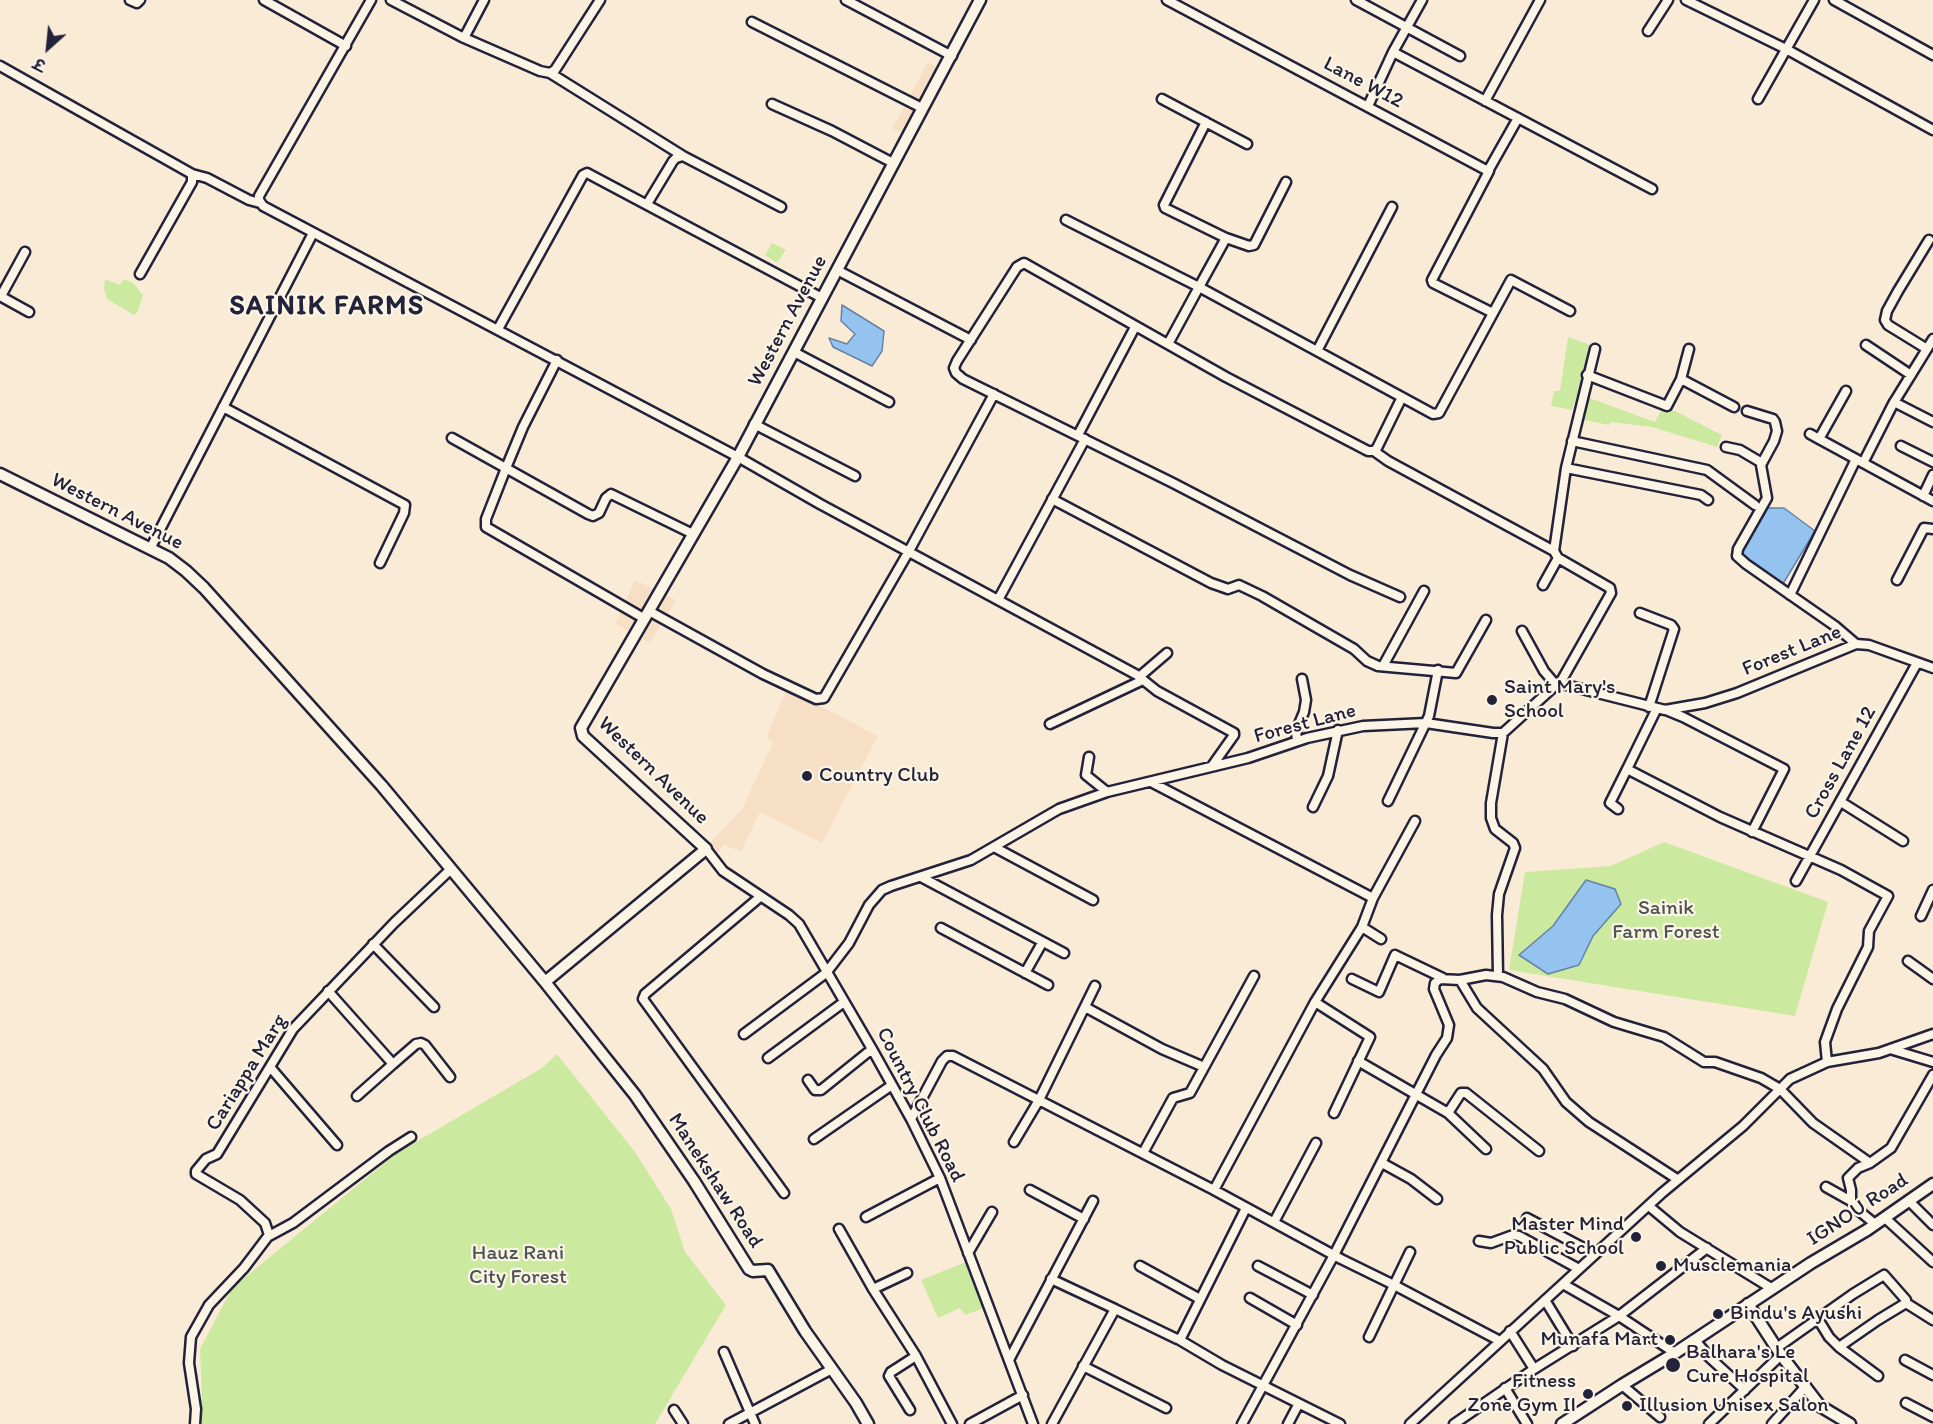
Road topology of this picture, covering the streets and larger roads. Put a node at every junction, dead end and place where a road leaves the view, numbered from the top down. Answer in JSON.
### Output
{"nodes":[{"id":1,"x":130,"y":0,"type":"edge"},
{"id":2,"x":140,"y":0,"type":"edge"},
{"id":3,"x":264,"y":0,"type":"edge"},
{"id":4,"x":371,"y":0,"type":"edge"},
{"id":5,"x":391,"y":0,"type":"edge"},
{"id":6,"x":484,"y":0,"type":"edge"},
{"id":7,"x":600,"y":0,"type":"edge"},
{"id":8,"x":846,"y":0,"type":"edge"},
{"id":9,"x":980,"y":0,"type":"edge"},
{"id":10,"x":1167,"y":0,"type":"edge"},
{"id":11,"x":1356,"y":0,"type":"edge"},
{"id":12,"x":1422,"y":0,"type":"edge"},
{"id":13,"x":1540,"y":0,"type":"edge"},
{"id":14,"x":1668,"y":0,"type":"edge"},
{"id":15,"x":1686,"y":0,"type":"edge"},
{"id":16,"x":1814,"y":0,"type":"edge"},
{"id":17,"x":1834,"y":0,"type":"edge"},
{"id":18,"x":752,"y":22,"type":"dead end"},
{"id":19,"x":1406,"y":28,"type":"junction"},
{"id":20,"x":1648,"y":31,"type":"dead end"},
{"id":21,"x":464,"y":38,"type":"junction"},
{"id":22,"x":346,"y":46,"type":"junction"},
{"id":23,"x":1786,"y":49,"type":"junction"},
{"id":24,"x":1393,"y":52,"type":"junction"},
{"id":25,"x":1933,"y":55,"type":"edge"},
{"id":26,"x":952,"y":56,"type":"junction"},
{"id":27,"x":1460,"y":56,"type":"dead end"},
{"id":28,"x":0,"y":66,"type":"edge"},
{"id":29,"x":550,"y":73,"type":"junction"},
{"id":30,"x":1162,"y":99,"type":"dead end"},
{"id":31,"x":1758,"y":99,"type":"dead end"},
{"id":32,"x":1485,"y":100,"type":"junction"},
{"id":33,"x":772,"y":104,"type":"dead end"},
{"id":34,"x":1368,"y":106,"type":"junction"},
{"id":35,"x":922,"y":108,"type":"junction"},
{"id":36,"x":1518,"y":118,"type":"junction"},
{"id":37,"x":1206,"y":122,"type":"junction"},
{"id":38,"x":1933,"y":130,"type":"edge"},
{"id":39,"x":1247,"y":144,"type":"dead end"},
{"id":40,"x":683,"y":156,"type":"junction"},
{"id":41,"x":893,"y":163,"type":"junction"},
{"id":42,"x":1489,"y":171,"type":"junction"},
{"id":43,"x":192,"y":174,"type":"junction"},
{"id":44,"x":1286,"y":182,"type":"dead end"},
{"id":45,"x":1652,"y":189,"type":"dead end"},
{"id":46,"x":260,"y":203,"type":"junction"},
{"id":47,"x":647,"y":204,"type":"junction"},
{"id":48,"x":781,"y":207,"type":"dead end"},
{"id":49,"x":1392,"y":207,"type":"dead end"},
{"id":50,"x":1066,"y":220,"type":"dead end"},
{"id":51,"x":313,"y":233,"type":"junction"},
{"id":52,"x":1226,"y":238,"type":"junction"},
{"id":53,"x":1929,"y":240,"type":"dead end"},
{"id":54,"x":25,"y":252,"type":"dead end"},
{"id":55,"x":837,"y":270,"type":"junction"},
{"id":56,"x":140,"y":274,"type":"dead end"},
{"id":57,"x":1199,"y":287,"type":"junction"},
{"id":58,"x":1,"y":296,"type":"edge"},
{"id":59,"x":822,"y":298,"type":"junction"},
{"id":60,"x":1570,"y":311,"type":"dead end"},
{"id":61,"x":29,"y":312,"type":"dead end"},
{"id":62,"x":1493,"y":313,"type":"junction"},
{"id":63,"x":1135,"y":327,"type":"junction"},
{"id":64,"x":498,"y":329,"type":"junction"},
{"id":65,"x":1933,"y":339,"type":"edge"},
{"id":66,"x":971,"y":340,"type":"junction"},
{"id":67,"x":1168,"y":344,"type":"junction"},
{"id":68,"x":1866,"y":345,"type":"dead end"},
{"id":69,"x":1595,"y":349,"type":"dead end"},
{"id":70,"x":1689,"y":349,"type":"dead end"},
{"id":71,"x":1927,"y":349,"type":"junction"},
{"id":72,"x":1317,"y":351,"type":"junction"},
{"id":73,"x":794,"y":352,"type":"junction"},
{"id":74,"x":557,"y":360,"type":"junction"},
{"id":75,"x":1587,"y":375,"type":"junction"},
{"id":76,"x":1911,"y":375,"type":"junction"},
{"id":77,"x":1681,"y":379,"type":"junction"},
{"id":78,"x":1846,"y":392,"type":"dead end"},
{"id":79,"x":994,"y":394,"type":"junction"},
{"id":80,"x":1402,"y":397,"type":"junction"},
{"id":81,"x":889,"y":402,"type":"dead end"},
{"id":82,"x":1894,"y":402,"type":"junction"},
{"id":83,"x":1734,"y":407,"type":"dead end"},
{"id":84,"x":222,"y":408,"type":"junction"},
{"id":85,"x":1747,"y":411,"type":"dead end"},
{"id":86,"x":1933,"y":422,"type":"edge"},
{"id":87,"x":754,"y":424,"type":"junction"},
{"id":88,"x":1810,"y":435,"type":"dead end"},
{"id":89,"x":1081,"y":437,"type":"junction"},
{"id":90,"x":452,"y":438,"type":"dead end"},
{"id":91,"x":1819,"y":439,"type":"junction"},
{"id":92,"x":1572,"y":441,"type":"junction"},
{"id":93,"x":1901,"y":446,"type":"dead end"},
{"id":94,"x":1726,"y":447,"type":"dead end"},
{"id":95,"x":1374,"y":451,"type":"junction"},
{"id":96,"x":738,"y":457,"type":"junction"},
{"id":97,"x":1860,"y":461,"type":"junction"},
{"id":98,"x":1933,"y":462,"type":"edge"},
{"id":99,"x":1762,"y":463,"type":"junction"},
{"id":100,"x":506,"y":468,"type":"junction"},
{"id":101,"x":1566,"y":468,"type":"junction"},
{"id":102,"x":0,"y":474,"type":"edge"},
{"id":103,"x":1933,"y":475,"type":"edge"},
{"id":104,"x":855,"y":476,"type":"dead end"},
{"id":105,"x":1923,"y":496,"type":"junction"},
{"id":106,"x":1052,"y":500,"type":"junction"},
{"id":107,"x":1708,"y":500,"type":"dead end"},
{"id":108,"x":1933,"y":501,"type":"edge"},
{"id":109,"x":1755,"y":505,"type":"dead end"},
{"id":110,"x":1933,"y":529,"type":"edge"},
{"id":111,"x":693,"y":534,"type":"junction"},
{"id":112,"x":150,"y":549,"type":"junction"},
{"id":113,"x":909,"y":551,"type":"junction"},
{"id":114,"x":1556,"y":554,"type":"junction"},
{"id":115,"x":380,"y":563,"type":"dead end"},
{"id":116,"x":1897,"y":580,"type":"dead end"},
{"id":117,"x":1543,"y":585,"type":"dead end"},
{"id":118,"x":1424,"y":591,"type":"dead end"},
{"id":119,"x":1790,"y":595,"type":"junction"},
{"id":120,"x":1400,"y":597,"type":"dead end"},
{"id":121,"x":998,"y":600,"type":"junction"},
{"id":122,"x":1640,"y":613,"type":"dead end"},
{"id":123,"x":647,"y":615,"type":"junction"},
{"id":124,"x":1485,"y":620,"type":"dead end"},
{"id":125,"x":1522,"y":631,"type":"dead end"},
{"id":126,"x":1856,"y":644,"type":"junction"},
{"id":127,"x":1167,"y":653,"type":"dead end"},
{"id":128,"x":1917,"y":663,"type":"junction"},
{"id":129,"x":1383,"y":666,"type":"junction"},
{"id":130,"x":1933,"y":668,"type":"edge"},
{"id":131,"x":1438,"y":670,"type":"junction"},
{"id":132,"x":1141,"y":678,"type":"junction"},
{"id":133,"x":1302,"y":679,"type":"dead end"},
{"id":134,"x":1558,"y":685,"type":"junction"},
{"id":135,"x":1657,"y":708,"type":"junction"},
{"id":136,"x":1426,"y":723,"type":"junction"},
{"id":137,"x":1050,"y":724,"type":"dead end"},
{"id":138,"x":1338,"y":730,"type":"junction"},
{"id":139,"x":1503,"y":733,"type":"junction"},
{"id":140,"x":1297,"y":741,"type":"junction"},
{"id":141,"x":1089,"y":757,"type":"dead end"},
{"id":142,"x":1212,"y":766,"type":"junction"},
{"id":143,"x":1627,"y":769,"type":"junction"},
{"id":144,"x":1151,"y":783,"type":"junction"},
{"id":145,"x":1107,"y":792,"type":"junction"},
{"id":146,"x":1388,"y":801,"type":"dead end"},
{"id":147,"x":1841,"y":802,"type":"junction"},
{"id":148,"x":1312,"y":807,"type":"dead end"},
{"id":149,"x":1618,"y":809,"type":"dead end"},
{"id":150,"x":1415,"y":821,"type":"dead end"},
{"id":151,"x":1752,"y":832,"type":"junction"},
{"id":152,"x":1903,"y":842,"type":"dead end"},
{"id":153,"x":994,"y":847,"type":"junction"},
{"id":154,"x":706,"y":849,"type":"junction"},
{"id":155,"x":1809,"y":856,"type":"junction"},
{"id":156,"x":451,"y":869,"type":"junction"},
{"id":157,"x":921,"y":877,"type":"junction"},
{"id":158,"x":1796,"y":881,"type":"dead end"},
{"id":159,"x":1933,"y":891,"type":"edge"},
{"id":160,"x":760,"y":897,"type":"junction"},
{"id":161,"x":1373,"y":898,"type":"junction"},
{"id":162,"x":1094,"y":900,"type":"dead end"},
{"id":163,"x":1921,"y":916,"type":"dead end"},
{"id":164,"x":1362,"y":927,"type":"junction"},
{"id":165,"x":941,"y":928,"type":"dead end"},
{"id":166,"x":1381,"y":939,"type":"dead end"},
{"id":167,"x":1042,"y":943,"type":"junction"},
{"id":168,"x":373,"y":944,"type":"junction"},
{"id":169,"x":1064,"y":953,"type":"dead end"},
{"id":170,"x":1908,"y":960,"type":"dead end"},
{"id":171,"x":826,"y":973,"type":"junction"},
{"id":172,"x":1025,"y":973,"type":"junction"},
{"id":173,"x":1254,"y":975,"type":"dead end"},
{"id":174,"x":1498,"y":976,"type":"junction"},
{"id":175,"x":1443,"y":978,"type":"junction"},
{"id":176,"x":1352,"y":979,"type":"dead end"},
{"id":177,"x":1933,"y":979,"type":"edge"},
{"id":178,"x":1460,"y":980,"type":"junction"},
{"id":179,"x":546,"y":982,"type":"junction"},
{"id":180,"x":1048,"y":985,"type":"dead end"},
{"id":181,"x":1095,"y":986,"type":"dead end"},
{"id":182,"x":328,"y":991,"type":"junction"},
{"id":183,"x":844,"y":1002,"type":"junction"},
{"id":184,"x":1315,"y":1002,"type":"junction"},
{"id":185,"x":434,"y":1006,"type":"dead end"},
{"id":186,"x":1085,"y":1007,"type":"junction"},
{"id":187,"x":744,"y":1034,"type":"dead end"},
{"id":188,"x":1933,"y":1034,"type":"edge"},
{"id":189,"x":872,"y":1049,"type":"junction"},
{"id":190,"x":1889,"y":1049,"type":"junction"},
{"id":191,"x":768,"y":1058,"type":"dead end"},
{"id":192,"x":1358,"y":1061,"type":"junction"},
{"id":193,"x":392,"y":1062,"type":"junction"},
{"id":194,"x":1827,"y":1062,"type":"junction"},
{"id":195,"x":1933,"y":1062,"type":"edge"},
{"id":196,"x":1204,"y":1066,"type":"junction"},
{"id":197,"x":270,"y":1067,"type":"junction"},
{"id":198,"x":1933,"y":1075,"type":"edge"},
{"id":199,"x":450,"y":1077,"type":"dead end"},
{"id":200,"x":808,"y":1080,"type":"dead end"},
{"id":201,"x":892,"y":1085,"type":"junction"},
{"id":202,"x":1780,"y":1089,"type":"junction"},
{"id":203,"x":1418,"y":1095,"type":"junction"},
{"id":204,"x":357,"y":1096,"type":"dead end"},
{"id":205,"x":1039,"y":1100,"type":"junction"},
{"id":206,"x":1334,"y":1113,"type":"dead end"},
{"id":207,"x":1448,"y":1113,"type":"junction"},
{"id":208,"x":911,"y":1119,"type":"junction"},
{"id":209,"x":411,"y":1137,"type":"dead end"},
{"id":210,"x":814,"y":1139,"type":"dead end"},
{"id":211,"x":1014,"y":1142,"type":"dead end"},
{"id":212,"x":1316,"y":1143,"type":"dead end"},
{"id":213,"x":337,"y":1145,"type":"dead end"},
{"id":214,"x":1486,"y":1149,"type":"dead end"},
{"id":215,"x":1539,"y":1151,"type":"dead end"},
{"id":216,"x":1143,"y":1153,"type":"junction"},
{"id":217,"x":1382,"y":1163,"type":"junction"},
{"id":218,"x":1870,"y":1163,"type":"junction"},
{"id":219,"x":940,"y":1178,"type":"junction"},
{"id":220,"x":1677,"y":1179,"type":"junction"},
{"id":221,"x":1933,"y":1184,"type":"edge"},
{"id":222,"x":1826,"y":1187,"type":"dead end"},
{"id":223,"x":1030,"y":1190,"type":"dead end"},
{"id":224,"x":1214,"y":1190,"type":"junction"},
{"id":225,"x":784,"y":1193,"type":"dead end"},
{"id":226,"x":1437,"y":1199,"type":"dead end"},
{"id":227,"x":1851,"y":1201,"type":"junction"},
{"id":228,"x":1908,"y":1201,"type":"junction"},
{"id":229,"x":1093,"y":1202,"type":"dead end"},
{"id":230,"x":1650,"y":1207,"type":"dead end"},
{"id":231,"x":1246,"y":1208,"type":"junction"},
{"id":232,"x":992,"y":1212,"type":"dead end"},
{"id":233,"x":866,"y":1217,"type":"dead end"},
{"id":234,"x":1527,"y":1218,"type":"dead end"},
{"id":235,"x":1885,"y":1218,"type":"junction"},
{"id":236,"x":1084,"y":1219,"type":"junction"},
{"id":237,"x":1274,"y":1222,"type":"junction"},
{"id":238,"x":1875,"y":1224,"type":"junction"},
{"id":239,"x":1933,"y":1225,"type":"edge"},
{"id":240,"x":839,"y":1229,"type":"dead end"},
{"id":241,"x":269,"y":1236,"type":"junction"},
{"id":242,"x":1479,"y":1241,"type":"dead end"},
{"id":243,"x":1707,"y":1248,"type":"junction"},
{"id":244,"x":1410,"y":1252,"type":"dead end"},
{"id":245,"x":968,"y":1253,"type":"junction"},
{"id":246,"x":1595,"y":1254,"type":"junction"},
{"id":247,"x":1334,"y":1255,"type":"junction"},
{"id":248,"x":1933,"y":1262,"type":"edge"},
{"id":249,"x":1140,"y":1266,"type":"dead end"},
{"id":250,"x":1258,"y":1266,"type":"dead end"},
{"id":251,"x":1579,"y":1269,"type":"junction"},
{"id":252,"x":907,"y":1273,"type":"dead end"},
{"id":253,"x":1051,"y":1279,"type":"junction"},
{"id":254,"x":1563,"y":1284,"type":"junction"},
{"id":255,"x":1394,"y":1285,"type":"junction"},
{"id":256,"x":1771,"y":1288,"type":"junction"},
{"id":257,"x":873,"y":1289,"type":"junction"},
{"id":258,"x":1313,"y":1295,"type":"junction"},
{"id":259,"x":1250,"y":1298,"type":"dead end"},
{"id":260,"x":1200,"y":1299,"type":"junction"},
{"id":261,"x":1545,"y":1300,"type":"junction"},
{"id":262,"x":1906,"y":1303,"type":"junction"},
{"id":263,"x":1748,"y":1304,"type":"junction"},
{"id":264,"x":1115,"y":1309,"type":"junction"},
{"id":265,"x":1619,"y":1316,"type":"junction"},
{"id":266,"x":1818,"y":1319,"type":"junction"},
{"id":267,"x":1933,"y":1320,"type":"edge"},
{"id":268,"x":1297,"y":1325,"type":"junction"},
{"id":269,"x":1510,"y":1331,"type":"junction"},
{"id":270,"x":1369,"y":1337,"type":"dead end"},
{"id":271,"x":1178,"y":1339,"type":"junction"},
{"id":272,"x":1695,"y":1340,"type":"junction"},
{"id":273,"x":1500,"y":1341,"type":"junction"},
{"id":274,"x":1573,"y":1346,"type":"junction"},
{"id":275,"x":1839,"y":1347,"type":"junction"},
{"id":276,"x":1780,"y":1351,"type":"junction"},
{"id":277,"x":724,"y":1352,"type":"dead end"},
{"id":278,"x":1675,"y":1353,"type":"junction"},
{"id":279,"x":916,"y":1356,"type":"junction"},
{"id":280,"x":1009,"y":1360,"type":"junction"},
{"id":281,"x":1905,"y":1360,"type":"dead end"},
{"id":282,"x":1083,"y":1366,"type":"junction"},
{"id":283,"x":832,"y":1369,"type":"junction"},
{"id":284,"x":1534,"y":1369,"type":"junction"},
{"id":285,"x":1933,"y":1375,"type":"edge"},
{"id":286,"x":1878,"y":1376,"type":"dead end"},
{"id":287,"x":1622,"y":1385,"type":"junction"},
{"id":288,"x":1806,"y":1386,"type":"junction"},
{"id":289,"x":1263,"y":1387,"type":"junction"},
{"id":290,"x":1505,"y":1388,"type":"junction"},
{"id":291,"x":1745,"y":1390,"type":"junction"},
{"id":292,"x":1023,"y":1395,"type":"junction"},
{"id":293,"x":1906,"y":1403,"type":"dead end"},
{"id":294,"x":1298,"y":1405,"type":"junction"},
{"id":295,"x":1166,"y":1408,"type":"dead end"},
{"id":296,"x":674,"y":1410,"type":"dead end"},
{"id":297,"x":910,"y":1410,"type":"dead end"},
{"id":298,"x":748,"y":1412,"type":"junction"},
{"id":299,"x":1660,"y":1417,"type":"dead end"},
{"id":300,"x":1933,"y":1417,"type":"edge"},
{"id":301,"x":1833,"y":1419,"type":"edge"},
{"id":302,"x":195,"y":1424,"type":"edge"},
{"id":303,"x":683,"y":1424,"type":"edge"},
{"id":304,"x":729,"y":1424,"type":"edge"},
{"id":305,"x":755,"y":1424,"type":"edge"},
{"id":306,"x":868,"y":1424,"type":"edge"},
{"id":307,"x":952,"y":1424,"type":"edge"},
{"id":308,"x":970,"y":1424,"type":"edge"},
{"id":309,"x":1033,"y":1424,"type":"edge"},
{"id":310,"x":1052,"y":1424,"type":"edge"},
{"id":311,"x":1242,"y":1424,"type":"edge"},
{"id":312,"x":1288,"y":1424,"type":"edge"},
{"id":313,"x":1340,"y":1424,"type":"edge"},
{"id":314,"x":1410,"y":1424,"type":"edge"},
{"id":315,"x":1454,"y":1424,"type":"edge"},
{"id":316,"x":1527,"y":1424,"type":"edge"},
{"id":317,"x":1562,"y":1424,"type":"edge"},
{"id":318,"x":1709,"y":1424,"type":"edge"},
{"id":319,"x":1772,"y":1424,"type":"edge"},
{"id":320,"x":1850,"y":1424,"type":"edge"}],
"edges":[{"from":1,"to":2,"type":"street"},
{"from":3,"to":22,"type":"street"},
{"from":4,"to":22,"type":"street"},
{"from":5,"to":21,"type":"street"},
{"from":6,"to":21,"type":"street"},
{"from":7,"to":29,"type":"street"},
{"from":8,"to":26,"type":"street"},
{"from":9,"to":26,"type":"street","name":"Western Avenue"},
{"from":10,"to":34,"type":"street","name":"Lane W12"},
{"from":11,"to":19,"type":"street"},
{"from":12,"to":19,"type":"street"},
{"from":13,"to":32,"type":"street"},
{"from":14,"to":20,"type":"street"},
{"from":15,"to":23,"type":"street"},
{"from":16,"to":23,"type":"street"},
{"from":17,"to":25,"type":"street"},
{"from":18,"to":35,"type":"street"},
{"from":19,"to":24,"type":"street"},
{"from":19,"to":27,"type":"street"},
{"from":21,"to":29,"type":"street"},
{"from":22,"to":46,"type":"street"},
{"from":23,"to":31,"type":"street"},
{"from":23,"to":38,"type":"street"},
{"from":24,"to":32,"type":"street"},
{"from":24,"to":34,"type":"street"},
{"from":26,"to":35,"type":"street","name":"Western Avenue"},
{"from":28,"to":43,"type":"street"},
{"from":29,"to":40,"type":"street"},
{"from":30,"to":37,"type":"street"},
{"from":32,"to":36,"type":"street"},
{"from":33,"to":41,"type":"street"},
{"from":34,"to":42,"type":"street","name":"Lane W12"},
{"from":35,"to":41,"type":"street","name":"Western Avenue"},
{"from":36,"to":42,"type":"street"},
{"from":36,"to":45,"type":"street"},
{"from":37,"to":39,"type":"street"},
{"from":37,"to":52,"type":"street"},
{"from":40,"to":47,"type":"street"},
{"from":40,"to":48,"type":"street"},
{"from":41,"to":55,"type":"street","name":"Western Avenue"},
{"from":42,"to":62,"type":"street"},
{"from":43,"to":46,"type":"street"},
{"from":43,"to":56,"type":"street"},
{"from":44,"to":52,"type":"street"},
{"from":46,"to":51,"type":"street"},
{"from":47,"to":59,"type":"street"},
{"from":47,"to":64,"type":"street"},
{"from":49,"to":72,"type":"street"},
{"from":50,"to":57,"type":"street"},
{"from":51,"to":64,"type":"street"},
{"from":51,"to":84,"type":"street"},
{"from":52,"to":57,"type":"street"},
{"from":53,"to":71,"type":"street"},
{"from":54,"to":58,"type":"street"},
{"from":55,"to":59,"type":"street","name":"Western Avenue"},
{"from":55,"to":66,"type":"street"},
{"from":57,"to":67,"type":"street"},
{"from":57,"to":72,"type":"street"},
{"from":58,"to":61,"type":"street"},
{"from":59,"to":73,"type":"street","name":"Western Avenue"},
{"from":60,"to":62,"type":"street"},
{"from":62,"to":80,"type":"street"},
{"from":63,"to":66,"type":"street"},
{"from":63,"to":67,"type":"street"},
{"from":63,"to":89,"type":"street"},
{"from":64,"to":74,"type":"street"},
{"from":65,"to":71,"type":"street"},
{"from":66,"to":79,"type":"street"},
{"from":67,"to":95,"type":"street"},
{"from":68,"to":76,"type":"street"},
{"from":69,"to":75,"type":"street"},
{"from":70,"to":77,"type":"street"},
{"from":71,"to":76,"type":"street"},
{"from":72,"to":80,"type":"street"},
{"from":73,"to":81,"type":"street"},
{"from":73,"to":87,"type":"street","name":"Western Avenue"},
{"from":74,"to":96,"type":"street"},
{"from":74,"to":100,"type":"street"},
{"from":75,"to":77,"type":"street"},
{"from":75,"to":92,"type":"street"},
{"from":76,"to":82,"type":"street"},
{"from":77,"to":83,"type":"street"},
{"from":78,"to":91,"type":"street"},
{"from":79,"to":89,"type":"street"},
{"from":79,"to":113,"type":"street"},
{"from":80,"to":95,"type":"street"},
{"from":82,"to":86,"type":"street"},
{"from":82,"to":97,"type":"street"},
{"from":84,"to":112,"type":"street"},
{"from":84,"to":115,"type":"street"},
{"from":85,"to":99,"type":"street"},
{"from":87,"to":96,"type":"street","name":"Western Avenue"},
{"from":87,"to":104,"type":"street"},
{"from":88,"to":91,"type":"street"},
{"from":89,"to":106,"type":"street"},
{"from":89,"to":120,"type":"street"},
{"from":90,"to":100,"type":"street"},
{"from":91,"to":97,"type":"street"},
{"from":92,"to":101,"type":"street"},
{"from":92,"to":109,"type":"street"},
{"from":93,"to":98,"type":"street"},
{"from":94,"to":99,"type":"street"},
{"from":95,"to":114,"type":"street"},
{"from":96,"to":111,"type":"street","name":"Western Avenue"},
{"from":96,"to":113,"type":"street"},
{"from":97,"to":105,"type":"street"},
{"from":97,"to":119,"type":"street"},
{"from":99,"to":119,"type":"street"},
{"from":100,"to":111,"type":"street"},
{"from":100,"to":123,"type":"street"},
{"from":101,"to":107,"type":"street"},
{"from":101,"to":114,"type":"street"},
{"from":102,"to":112,"type":"street","name":"Western Avenue"},
{"from":103,"to":105,"type":"street"},
{"from":105,"to":108,"type":"street"},
{"from":106,"to":121,"type":"street"},
{"from":106,"to":129,"type":"street"},
{"from":110,"to":116,"type":"street"},
{"from":111,"to":123,"type":"street","name":"Western Avenue"},
{"from":112,"to":156,"type":"street","name":"Western Avenue"},
{"from":113,"to":121,"type":"street"},
{"from":113,"to":123,"type":"street"},
{"from":114,"to":117,"type":"street"},
{"from":114,"to":134,"type":"street"},
{"from":118,"to":129,"type":"street"},
{"from":119,"to":126,"type":"street"},
{"from":121,"to":132,"type":"street"},
{"from":122,"to":135,"type":"street"},
{"from":123,"to":154,"type":"street","name":"Western Avenue"},
{"from":124,"to":131,"type":"street"},
{"from":125,"to":134,"type":"street"},
{"from":126,"to":128,"type":"street","name":"Forest Lane"},
{"from":126,"to":135,"type":"street","name":"Forest Lane"},
{"from":127,"to":132,"type":"street"},
{"from":128,"to":130,"type":"street","name":"Forest Lane"},
{"from":128,"to":147,"type":"street","name":"Cross Lane 12"},
{"from":129,"to":131,"type":"street"},
{"from":131,"to":136,"type":"street"},
{"from":132,"to":137,"type":"street"},
{"from":132,"to":142,"type":"street"},
{"from":133,"to":140,"type":"street"},
{"from":134,"to":135,"type":"street","name":"Forest Lane"},
{"from":134,"to":139,"type":"street"},
{"from":135,"to":143,"type":"street"},
{"from":135,"to":151,"type":"street"},
{"from":136,"to":138,"type":"street","name":"Forest Lane"},
{"from":136,"to":139,"type":"street","name":"Forest Lane"},
{"from":136,"to":146,"type":"street"},
{"from":138,"to":140,"type":"street","name":"Forest Lane"},
{"from":138,"to":148,"type":"street"},
{"from":139,"to":174,"type":"street"},
{"from":140,"to":142,"type":"street","name":"Forest Lane"},
{"from":141,"to":145,"type":"street"},
{"from":142,"to":144,"type":"street","name":"Forest Lane"},
{"from":143,"to":149,"type":"street"},
{"from":143,"to":151,"type":"street"},
{"from":144,"to":145,"type":"street","name":"Forest Lane"},
{"from":144,"to":161,"type":"street"},
{"from":145,"to":153,"type":"street","name":"Forest Lane"},
{"from":147,"to":152,"type":"street"},
{"from":147,"to":155,"type":"street","name":"Cross Lane 12"},
{"from":150,"to":161,"type":"street"},
{"from":151,"to":155,"type":"street"},
{"from":153,"to":157,"type":"street","name":"Forest Lane"},
{"from":153,"to":162,"type":"street"},
{"from":154,"to":160,"type":"street","name":"Country Club Road"},
{"from":154,"to":179,"type":"street","name":"Western Avenue"},
{"from":155,"to":158,"type":"street","name":"Cross Lane 12"},
{"from":155,"to":194,"type":"street"},
{"from":156,"to":168,"type":"street","name":"Cariappa Marg"},
{"from":156,"to":179,"type":"street","name":"Western Avenue"},
{"from":157,"to":167,"type":"street"},
{"from":157,"to":171,"type":"street","name":"Forest Lane"},
{"from":159,"to":163,"type":"street"},
{"from":160,"to":171,"type":"street","name":"Country Club Road"},
{"from":160,"to":225,"type":"street"},
{"from":161,"to":164,"type":"street"},
{"from":164,"to":166,"type":"street"},
{"from":164,"to":184,"type":"street"},
{"from":165,"to":172,"type":"street"},
{"from":167,"to":169,"type":"street"},
{"from":167,"to":172,"type":"street"},
{"from":168,"to":182,"type":"street","name":"Cariappa Marg"},
{"from":168,"to":185,"type":"street"},
{"from":170,"to":177,"type":"street"},
{"from":171,"to":183,"type":"street","name":"Country Club Road"},
{"from":171,"to":187,"type":"street","name":"Forest Lane"},
{"from":172,"to":180,"type":"street"},
{"from":173,"to":196,"type":"street"},
{"from":174,"to":178,"type":"street"},
{"from":174,"to":202,"type":"street"},
{"from":175,"to":176,"type":"street"},
{"from":175,"to":178,"type":"street"},
{"from":175,"to":203,"type":"street"},
{"from":178,"to":220,"type":"street"},
{"from":179,"to":283,"type":"street","name":"Manekshaw Road"},
{"from":181,"to":186,"type":"street"},
{"from":182,"to":193,"type":"street"},
{"from":182,"to":197,"type":"street","name":"Cariappa Marg"},
{"from":183,"to":189,"type":"street","name":"Country Club Road"},
{"from":183,"to":191,"type":"street"},
{"from":184,"to":192,"type":"street"},
{"from":184,"to":224,"type":"street"},
{"from":186,"to":196,"type":"street"},
{"from":186,"to":205,"type":"street"},
{"from":188,"to":190,"type":"street"},
{"from":189,"to":200,"type":"street"},
{"from":189,"to":201,"type":"street","name":"Country Club Road"},
{"from":190,"to":194,"type":"street"},
{"from":190,"to":195,"type":"street"},
{"from":192,"to":203,"type":"street"},
{"from":192,"to":206,"type":"street"},
{"from":193,"to":199,"type":"street"},
{"from":193,"to":204,"type":"street"},
{"from":194,"to":202,"type":"street"},
{"from":196,"to":216,"type":"street"},
{"from":197,"to":213,"type":"street"},
{"from":197,"to":241,"type":"street","name":"Cariappa Marg"},
{"from":198,"to":218,"type":"street"},
{"from":201,"to":208,"type":"street","name":"Country Club Road"},
{"from":201,"to":210,"type":"street"},
{"from":202,"to":218,"type":"street"},
{"from":202,"to":220,"type":"street"},
{"from":203,"to":207,"type":"street"},
{"from":203,"to":217,"type":"street"},
{"from":205,"to":208,"type":"street"},
{"from":205,"to":211,"type":"street"},
{"from":205,"to":216,"type":"street"},
{"from":207,"to":214,"type":"street"},
{"from":207,"to":215,"type":"street"},
{"from":208,"to":219,"type":"street","name":"Country Club Road"},
{"from":209,"to":241,"type":"street"},
{"from":212,"to":237,"type":"street"},
{"from":216,"to":224,"type":"street"},
{"from":217,"to":226,"type":"street"},
{"from":217,"to":247,"type":"street"},
{"from":218,"to":227,"type":"street"},
{"from":219,"to":233,"type":"street"},
{"from":219,"to":245,"type":"street","name":"Country Club Road"},
{"from":220,"to":246,"type":"street"},
{"from":221,"to":228,"type":"street","name":"IGNOU Road"},
{"from":222,"to":227,"type":"street"},
{"from":223,"to":236,"type":"street"},
{"from":224,"to":231,"type":"street"},
{"from":227,"to":238,"type":"street"},
{"from":228,"to":235,"type":"street","name":"IGNOU Road"},
{"from":228,"to":239,"type":"street"},
{"from":229,"to":236,"type":"street"},
{"from":230,"to":243,"type":"street"},
{"from":231,"to":237,"type":"street"},
{"from":231,"to":260,"type":"street"},
{"from":232,"to":245,"type":"street"},
{"from":234,"to":246,"type":"street"},
{"from":235,"to":238,"type":"street","name":"IGNOU Road"},
{"from":235,"to":248,"type":"street"},
{"from":236,"to":253,"type":"street"},
{"from":237,"to":247,"type":"street"},
{"from":238,"to":256,"type":"street","name":"IGNOU Road"},
{"from":240,"to":257,"type":"street"},
{"from":241,"to":302,"type":"street"},
{"from":242,"to":251,"type":"street"},
{"from":243,"to":256,"type":"street"},
{"from":243,"to":265,"type":"street"},
{"from":244,"to":255,"type":"street"},
{"from":245,"to":280,"type":"street","name":"Country Club Road"},
{"from":246,"to":251,"type":"street"},
{"from":247,"to":255,"type":"street"},
{"from":247,"to":258,"type":"street"},
{"from":249,"to":260,"type":"street"},
{"from":250,"to":258,"type":"street"},
{"from":251,"to":254,"type":"street"},
{"from":252,"to":257,"type":"street"},
{"from":253,"to":264,"type":"street"},
{"from":253,"to":280,"type":"street"},
{"from":254,"to":261,"type":"street"},
{"from":254,"to":265,"type":"street"},
{"from":255,"to":270,"type":"street"},
{"from":255,"to":273,"type":"street"},
{"from":256,"to":263,"type":"street","name":"IGNOU Road"},
{"from":257,"to":279,"type":"street"},
{"from":258,"to":268,"type":"street"},
{"from":259,"to":268,"type":"street"},
{"from":260,"to":271,"type":"street"},
{"from":261,"to":269,"type":"street"},
{"from":261,"to":274,"type":"street"},
{"from":262,"to":266,"type":"street"},
{"from":262,"to":267,"type":"street"},
{"from":262,"to":275,"type":"street"},
{"from":263,"to":272,"type":"street","name":"IGNOU Road"},
{"from":263,"to":276,"type":"street"},
{"from":264,"to":271,"type":"street"},
{"from":264,"to":282,"type":"street"},
{"from":265,"to":274,"type":"street"},
{"from":265,"to":278,"type":"street"},
{"from":266,"to":275,"type":"street"},
{"from":266,"to":276,"type":"street"},
{"from":268,"to":289,"type":"street"},
{"from":269,"to":273,"type":"street"},
{"from":269,"to":284,"type":"street"},
{"from":271,"to":289,"type":"street"},
{"from":272,"to":278,"type":"street","name":"IGNOU Road"},
{"from":272,"to":291,"type":"street"},
{"from":273,"to":314,"type":"street"},
{"from":274,"to":284,"type":"street"},
{"from":275,"to":286,"type":"street"},
{"from":276,"to":288,"type":"street"},
{"from":276,"to":291,"type":"street"},
{"from":277,"to":298,"type":"street"},
{"from":278,"to":287,"type":"street","name":"IGNOU Road"},
{"from":279,"to":297,"type":"street"},
{"from":279,"to":307,"type":"street"},
{"from":280,"to":292,"type":"street","name":"Country Club Road"},
{"from":281,"to":285,"type":"street"},
{"from":282,"to":295,"type":"street"},
{"from":282,"to":310,"type":"street"},
{"from":283,"to":298,"type":"street"},
{"from":283,"to":306,"type":"street","name":"Manekshaw Road"},
{"from":284,"to":290,"type":"street"},
{"from":287,"to":299,"type":"street"},
{"from":287,"to":317,"type":"street","name":"IGNOU Road"},
{"from":288,"to":301,"type":"street"},
{"from":288,"to":319,"type":"street"},
{"from":289,"to":294,"type":"street"},
{"from":289,"to":311,"type":"street"},
{"from":290,"to":315,"type":"street"},
{"from":290,"to":316,"type":"street"},
{"from":291,"to":318,"type":"street"},
{"from":292,"to":308,"type":"street"},
{"from":292,"to":309,"type":"street","name":"Country Club Road"},
{"from":293,"to":300,"type":"street"},
{"from":294,"to":312,"type":"street"},
{"from":294,"to":313,"type":"street"},
{"from":296,"to":303,"type":"street"},
{"from":298,"to":304,"type":"street"},
{"from":298,"to":305,"type":"street"},
{"from":301,"to":320,"type":"street"}]}
